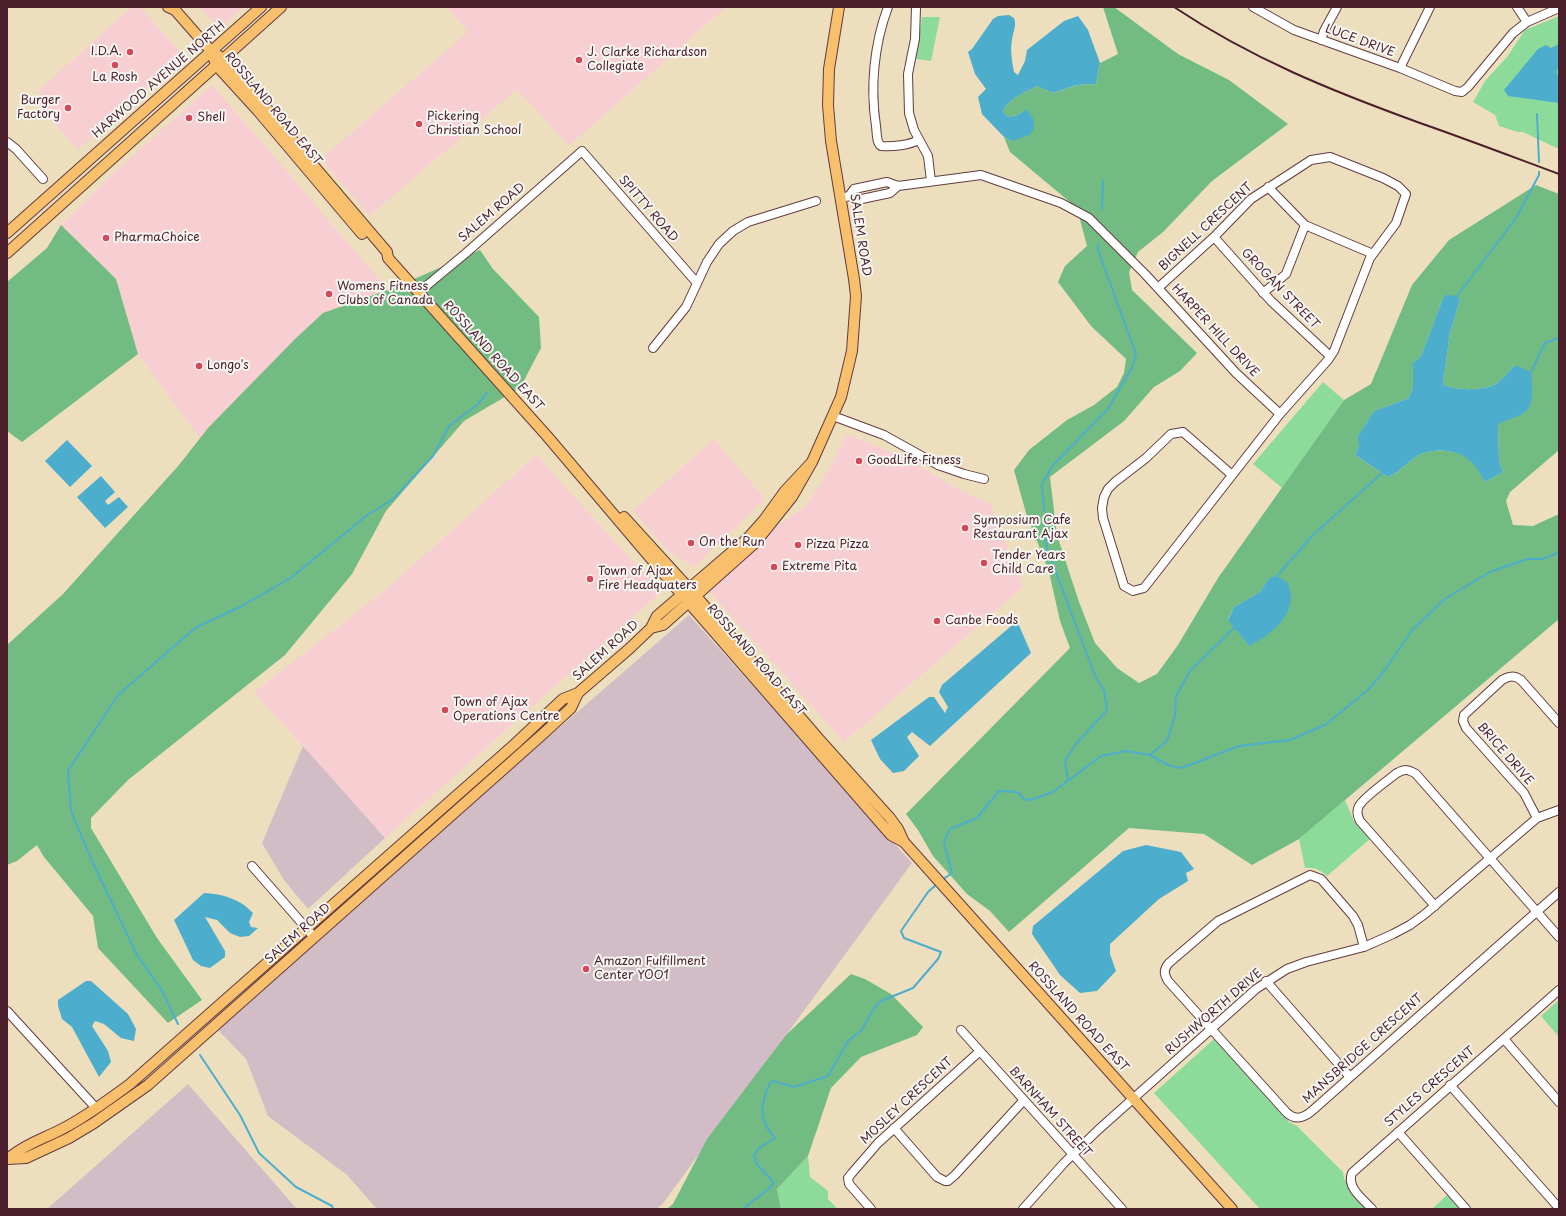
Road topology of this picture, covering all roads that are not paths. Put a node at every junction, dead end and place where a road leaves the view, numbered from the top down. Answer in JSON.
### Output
{"nodes":[{"id":1,"x":261,"y":7,"type":"edge"},
{"id":2,"x":281,"y":7,"type":"edge"},
{"id":3,"x":839,"y":7,"type":"edge"},
{"id":4,"x":888,"y":7,"type":"edge"},
{"id":5,"x":916,"y":7,"type":"edge"},
{"id":6,"x":1253,"y":7,"type":"edge"},
{"id":7,"x":1337,"y":7,"type":"edge"},
{"id":8,"x":1430,"y":7,"type":"edge"},
{"id":9,"x":1517,"y":7,"type":"edge"},
{"id":10,"x":172,"y":8,"type":"edge"},
{"id":11,"x":1559,"y":8,"type":"edge"},
{"id":12,"x":1527,"y":22,"type":"junction"},
{"id":13,"x":1321,"y":40,"type":"junction"},
{"id":14,"x":211,"y":51,"type":"junction"},
{"id":15,"x":220,"y":62,"type":"junction"},
{"id":16,"x":1400,"y":68,"type":"junction"},
{"id":17,"x":920,"y":140,"type":"junction"},
{"id":18,"x":7,"y":142,"type":"edge"},
{"id":19,"x":582,"y":151,"type":"joint"},
{"id":20,"x":92,"y":156,"type":"junction"},
{"id":21,"x":103,"y":167,"type":"junction"},
{"id":22,"x":43,"y":179,"type":"dead end"},
{"id":23,"x":931,"y":181,"type":"junction"},
{"id":24,"x":898,"y":186,"type":"junction"},
{"id":25,"x":1268,"y":187,"type":"junction"},
{"id":26,"x":845,"y":197,"type":"junction"},
{"id":27,"x":816,"y":201,"type":"dead end"},
{"id":28,"x":1305,"y":225,"type":"junction"},
{"id":29,"x":7,"y":233,"type":"edge"},
{"id":30,"x":1214,"y":237,"type":"junction"},
{"id":31,"x":8,"y":251,"type":"edge"},
{"id":32,"x":1373,"y":254,"type":"junction"},
{"id":33,"x":697,"y":283,"type":"junction"},
{"id":34,"x":1158,"y":288,"type":"junction"},
{"id":35,"x":419,"y":292,"type":"junction"},
{"id":36,"x":1263,"y":293,"type":"junction"},
{"id":37,"x":653,"y":348,"type":"dead end"},
{"id":38,"x":1330,"y":356,"type":"junction"},
{"id":39,"x":1280,"y":414,"type":"junction"},
{"id":40,"x":833,"y":416,"type":"junction"},
{"id":41,"x":1232,"y":475,"type":"junction"},
{"id":42,"x":984,"y":479,"type":"dead end"},
{"id":43,"x":689,"y":595,"type":"junction"},
{"id":44,"x":578,"y":693,"type":"junction"},
{"id":45,"x":1559,"y":723,"type":"edge"},
{"id":46,"x":1559,"y":810,"type":"edge"},
{"id":47,"x":1537,"y":818,"type":"junction"},
{"id":48,"x":1489,"y":858,"type":"junction"},
{"id":49,"x":252,"y":866,"type":"dead end"},
{"id":50,"x":1559,"y":892,"type":"edge"},
{"id":51,"x":1435,"y":906,"type":"junction"},
{"id":52,"x":1537,"y":912,"type":"junction"},
{"id":53,"x":306,"y":928,"type":"junction"},
{"id":54,"x":314,"y":937,"type":"junction"},
{"id":55,"x":1559,"y":937,"type":"edge"},
{"id":56,"x":1364,"y":947,"type":"junction"},
{"id":57,"x":1266,"y":981,"type":"junction"},
{"id":58,"x":1559,"y":990,"type":"edge"},
{"id":59,"x":7,"y":1012,"type":"edge"},
{"id":60,"x":1212,"y":1028,"type":"junction"},
{"id":61,"x":961,"y":1030,"type":"dead end"},
{"id":62,"x":1504,"y":1039,"type":"junction"},
{"id":63,"x":980,"y":1051,"type":"junction"},
{"id":64,"x":1350,"y":1077,"type":"junction"},
{"id":65,"x":1450,"y":1085,"type":"junction"},
{"id":66,"x":1133,"y":1098,"type":"junction"},
{"id":67,"x":1024,"y":1100,"type":"junction"},
{"id":68,"x":1559,"y":1102,"type":"edge"},
{"id":69,"x":96,"y":1108,"type":"junction"},
{"id":70,"x":894,"y":1128,"type":"junction"},
{"id":71,"x":1398,"y":1132,"type":"junction"},
{"id":72,"x":1073,"y":1154,"type":"junction"},
{"id":73,"x":9,"y":1158,"type":"edge"},
{"id":74,"x":1559,"y":1208,"type":"edge"},
{"id":75,"x":871,"y":1209,"type":"edge"},
{"id":76,"x":1023,"y":1209,"type":"edge"},
{"id":77,"x":1122,"y":1209,"type":"edge"},
{"id":78,"x":1232,"y":1209,"type":"edge"},
{"id":79,"x":1372,"y":1209,"type":"edge"},
{"id":80,"x":1466,"y":1209,"type":"edge"}],
"edges":[{"from":1,"to":14,"type":"main road","name":"HARWOOD AVENUE NORTH"},
{"from":2,"to":15,"type":"main road"},
{"from":3,"to":26,"type":"main road","name":"SALEM ROAD"},
{"from":4,"to":17,"type":"street"},
{"from":5,"to":17,"type":"street"},
{"from":6,"to":13,"type":"street","name":"LUCE DRIVE"},
{"from":7,"to":13,"type":"street"},
{"from":8,"to":16,"type":"street"},
{"from":9,"to":12,"type":"street"},
{"from":10,"to":14,"type":"main road"},
{"from":11,"to":12,"type":"street"},
{"from":12,"to":16,"type":"street","name":"LUCE DRIVE"},
{"from":13,"to":16,"type":"street","name":"LUCE DRIVE"},
{"from":14,"to":15,"type":"main road","name":"ROSSLAND ROAD EAST"},
{"from":14,"to":20,"type":"main road","name":"HARWOOD AVENUE NORTH"},
{"from":15,"to":21,"type":"main road"},
{"from":15,"to":35,"type":"main road","name":"ROSSLAND ROAD EAST"},
{"from":17,"to":23,"type":"street"},
{"from":18,"to":22,"type":"street"},
{"from":19,"to":33,"type":"street","name":"SPITTY ROAD"},
{"from":19,"to":35,"type":"street","name":"SALEM ROAD"},
{"from":20,"to":21,"type":"street","name":"HARWOOD AVENUE NORTH"},
{"from":20,"to":29,"type":"main road","name":"HARWOOD AVENUE NORTH"},
{"from":21,"to":31,"type":"main road"},
{"from":23,"to":24,"type":"street","name":"HARPER HILL DRIVE"},
{"from":23,"to":34,"type":"street","name":"HARPER HILL DRIVE"},
{"from":24,"to":26,"type":"street","name":"HARPER HILL DRIVE"},
{"from":24,"to":26,"type":"street","name":"HARPER HILL DRIVE"},
{"from":25,"to":28,"type":"street"},
{"from":25,"to":30,"type":"street","name":"BIGNELL CRESCENT"},
{"from":25,"to":32,"type":"street","name":"BIGNELL CRESCENT"},
{"from":26,"to":40,"type":"main road","name":"SALEM ROAD"},
{"from":27,"to":33,"type":"street"},
{"from":28,"to":32,"type":"street"},
{"from":28,"to":36,"type":"street"},
{"from":30,"to":34,"type":"street","name":"BIGNELL CRESCENT"},
{"from":30,"to":36,"type":"street","name":"GROGAN STREET"},
{"from":32,"to":38,"type":"street","name":"BIGNELL CRESCENT"},
{"from":33,"to":37,"type":"street"},
{"from":34,"to":39,"type":"street","name":"HARPER HILL DRIVE"},
{"from":35,"to":43,"type":"main road","name":"ROSSLAND ROAD EAST"},
{"from":36,"to":38,"type":"street","name":"GROGAN STREET"},
{"from":38,"to":39,"type":"street","name":"BIGNELL CRESCENT"},
{"from":39,"to":41,"type":"street","name":"BIGNELL CRESCENT"},
{"from":40,"to":42,"type":"street"},
{"from":40,"to":43,"type":"main road","name":"SALEM ROAD"},
{"from":41,"to":41,"type":"street","name":"BIGNELL CRESCENT"},
{"from":43,"to":44,"type":"main road","name":"SALEM ROAD"},
{"from":43,"to":66,"type":"main road","name":"ROSSLAND ROAD EAST"},
{"from":44,"to":53,"type":"main road","name":"SALEM ROAD"},
{"from":44,"to":54,"type":"main road","name":"SALEM ROAD"},
{"from":45,"to":47,"type":"street","name":"BRICE DRIVE"},
{"from":46,"to":47,"type":"street","name":"RUSHWORTH DRIVE"},
{"from":47,"to":48,"type":"street","name":"RUSHWORTH DRIVE"},
{"from":48,"to":51,"type":"street","name":"RUSHWORTH DRIVE"},
{"from":48,"to":51,"type":"street"},
{"from":48,"to":52,"type":"street"},
{"from":49,"to":53,"type":"street"},
{"from":50,"to":52,"type":"street","name":"MANSBRIDGE CRESCENT"},
{"from":51,"to":56,"type":"street","name":"RUSHWORTH DRIVE"},
{"from":52,"to":55,"type":"street"},
{"from":52,"to":64,"type":"street","name":"MANSBRIDGE CRESCENT"},
{"from":53,"to":54,"type":"street"},
{"from":53,"to":69,"type":"main road","name":"SALEM ROAD"},
{"from":54,"to":73,"type":"main road","name":"SALEM ROAD"},
{"from":56,"to":57,"type":"street","name":"RUSHWORTH DRIVE"},
{"from":56,"to":60,"type":"street"},
{"from":57,"to":60,"type":"street","name":"RUSHWORTH DRIVE"},
{"from":57,"to":64,"type":"street"},
{"from":58,"to":62,"type":"street","name":"STYLES CRESCENT"},
{"from":59,"to":69,"type":"street"},
{"from":60,"to":64,"type":"street","name":"MANSBRIDGE CRESCENT"},
{"from":60,"to":66,"type":"street","name":"RUSHWORTH DRIVE"},
{"from":61,"to":63,"type":"street","name":"BARNHAM STREET"},
{"from":62,"to":65,"type":"street","name":"STYLES CRESCENT"},
{"from":62,"to":68,"type":"street"},
{"from":63,"to":67,"type":"street","name":"BARNHAM STREET"},
{"from":63,"to":70,"type":"street","name":"MOSLEY CRESCENT"},
{"from":65,"to":71,"type":"street","name":"STYLES CRESCENT"},
{"from":65,"to":74,"type":"street"},
{"from":66,"to":72,"type":"street","name":"RUSHWORTH DRIVE"},
{"from":66,"to":78,"type":"main road","name":"ROSSLAND ROAD EAST"},
{"from":67,"to":70,"type":"street"},
{"from":67,"to":72,"type":"street","name":"BARNHAM STREET"},
{"from":69,"to":73,"type":"main road","name":"SALEM ROAD"},
{"from":70,"to":75,"type":"street","name":"MOSLEY CRESCENT"},
{"from":71,"to":79,"type":"street","name":"STYLES CRESCENT"},
{"from":71,"to":80,"type":"street"},
{"from":72,"to":76,"type":"street","name":"RUSHWORTH DRIVE"},
{"from":72,"to":77,"type":"street","name":"BARNHAM STREET"}]}
